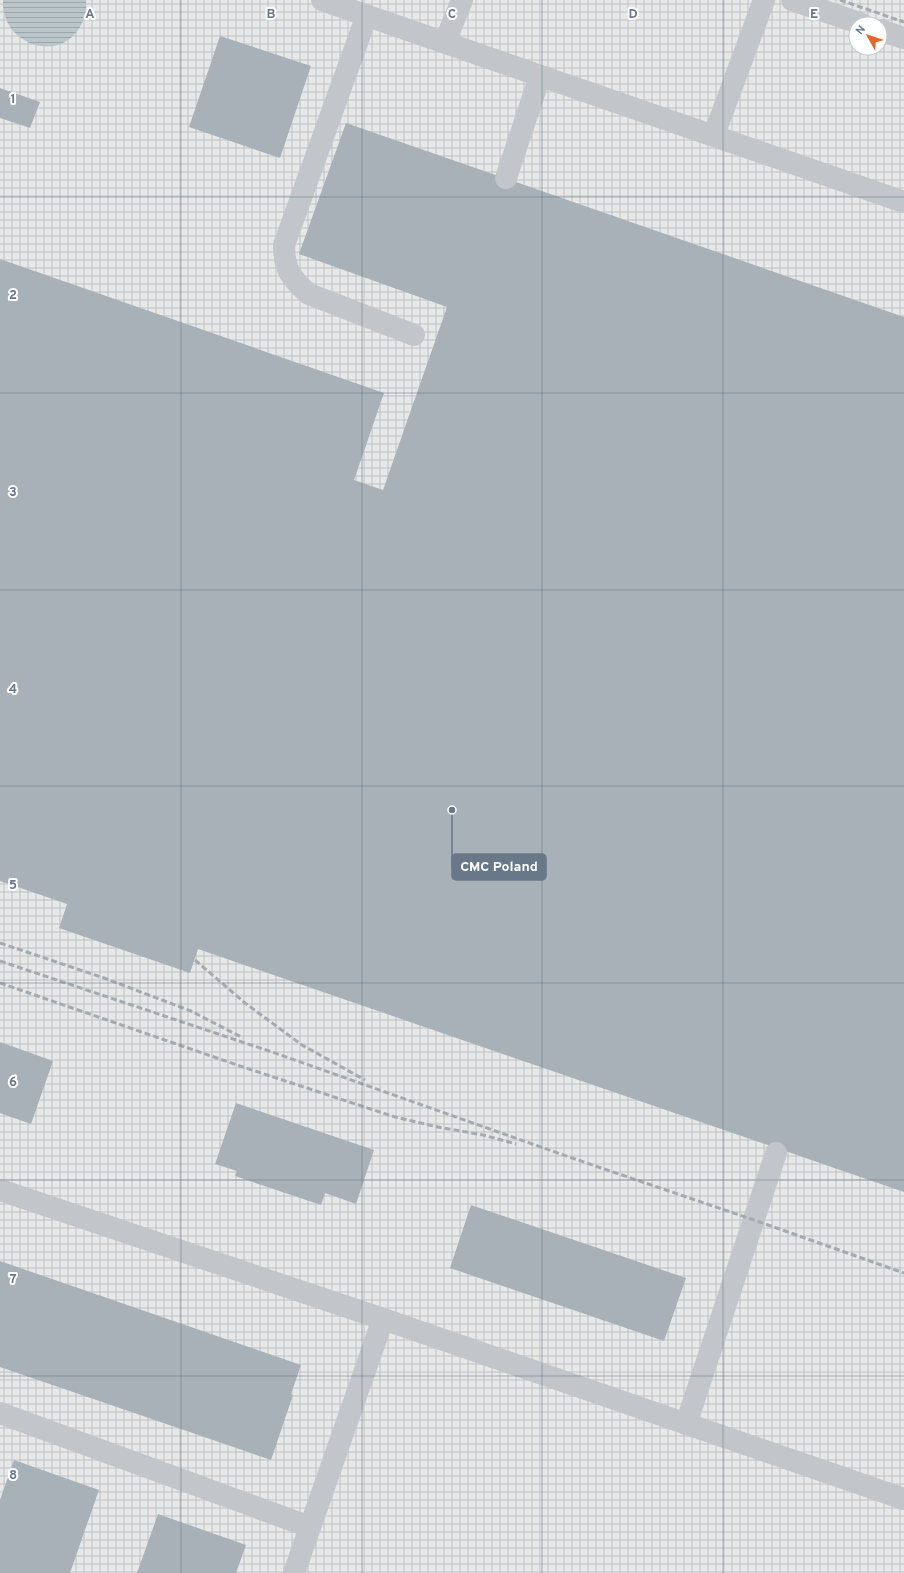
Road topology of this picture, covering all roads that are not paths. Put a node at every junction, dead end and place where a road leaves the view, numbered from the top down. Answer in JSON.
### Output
{"nodes":[{"id":1,"x":462,"y":0,"type":"edge"},
{"id":2,"x":764,"y":0,"type":"edge"},
{"id":3,"x":792,"y":0,"type":"edge"},
{"id":4,"x":327,"y":1,"type":"edge"},
{"id":5,"x":367,"y":16,"type":"junction"},
{"id":6,"x":848,"y":19,"type":"edge"},
{"id":7,"x":888,"y":33,"type":"edge"},
{"id":8,"x":904,"y":38,"type":"edge"},
{"id":9,"x":445,"y":42,"type":"junction"},
{"id":10,"x":540,"y":76,"type":"junction"},
{"id":11,"x":714,"y":135,"type":"junction"},
{"id":12,"x":506,"y":178,"type":"dead end"},
{"id":13,"x":904,"y":202,"type":"edge"},
{"id":14,"x":414,"y":335,"type":"dead end"},
{"id":15,"x":776,"y":1153,"type":"dead end"},
{"id":16,"x":0,"y":1190,"type":"edge"},
{"id":17,"x":383,"y":1319,"type":"junction"},
{"id":18,"x":0,"y":1413,"type":"edge"},
{"id":19,"x":686,"y":1424,"type":"junction"},
{"id":20,"x":904,"y":1499,"type":"edge"},
{"id":21,"x":310,"y":1528,"type":"junction"},
{"id":22,"x":294,"y":1573,"type":"edge"}],
"edges":[{"from":1,"to":9,"type":"lane"},
{"from":2,"to":11,"type":"lane"},
{"from":3,"to":6,"type":"lane"},
{"from":4,"to":5,"type":"lane"},
{"from":5,"to":9,"type":"lane"},
{"from":5,"to":14,"type":"lane"},
{"from":7,"to":8,"type":"lane"},
{"from":9,"to":10,"type":"lane"},
{"from":10,"to":11,"type":"lane"},
{"from":10,"to":12,"type":"lane"},
{"from":11,"to":13,"type":"lane"},
{"from":15,"to":19,"type":"lane"},
{"from":16,"to":17,"type":"lane"},
{"from":17,"to":19,"type":"lane"},
{"from":17,"to":21,"type":"lane"},
{"from":18,"to":21,"type":"lane"},
{"from":19,"to":20,"type":"lane"},
{"from":21,"to":22,"type":"lane"}]}
